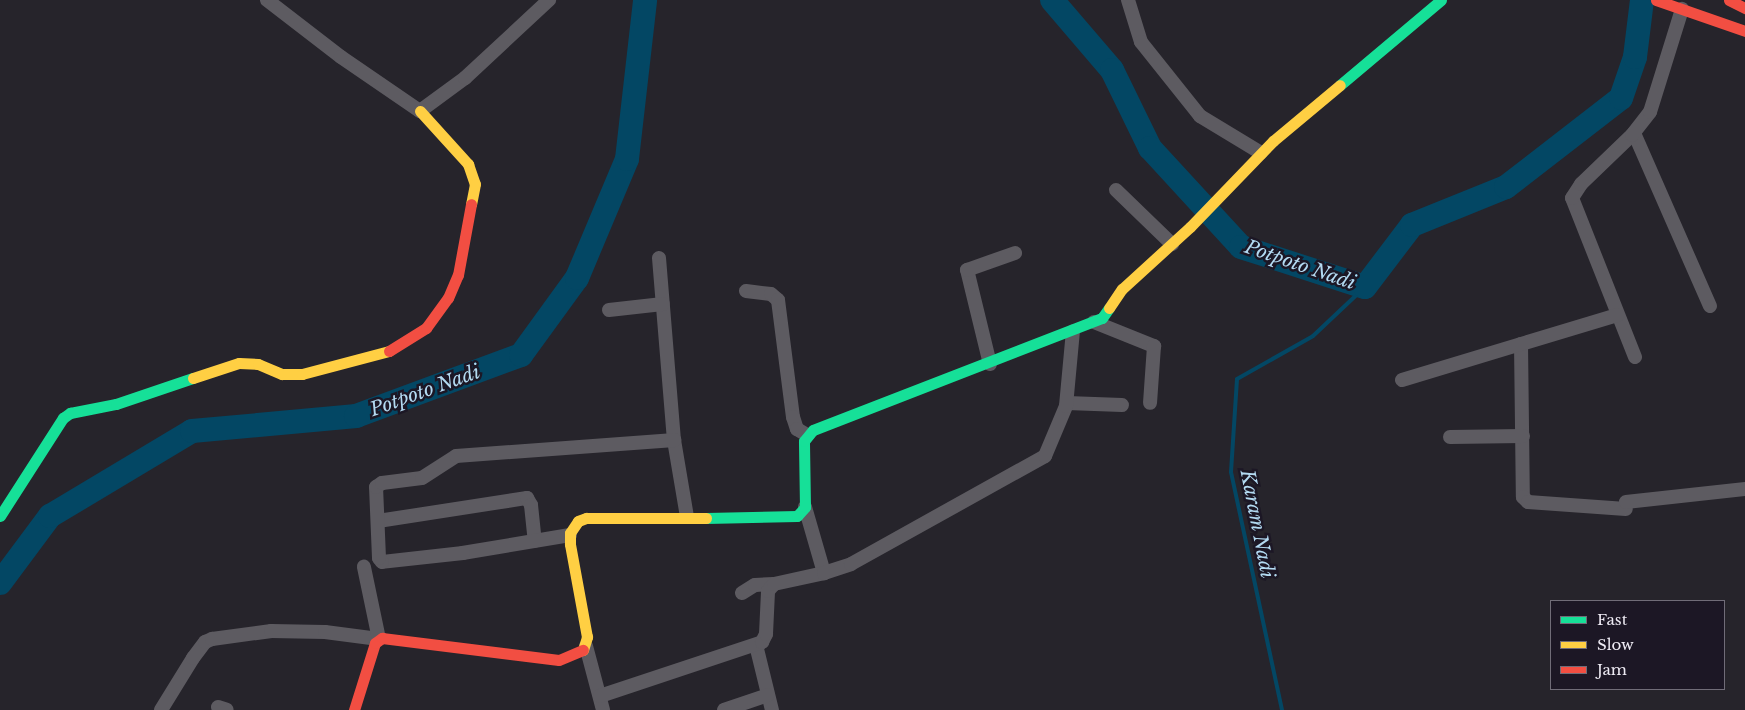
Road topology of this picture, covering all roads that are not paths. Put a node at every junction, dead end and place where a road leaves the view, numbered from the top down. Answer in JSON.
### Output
{"nodes":[{"id":1,"x":267,"y":0,"type":"edge"},
{"id":2,"x":549,"y":0,"type":"edge"},
{"id":3,"x":1128,"y":0,"type":"edge"},
{"id":4,"x":1441,"y":0,"type":"edge"},
{"id":5,"x":1656,"y":0,"type":"edge"},
{"id":6,"x":1729,"y":0,"type":"edge"},
{"id":7,"x":1679,"y":7,"type":"junction"},
{"id":8,"x":1745,"y":8,"type":"edge"},
{"id":9,"x":1745,"y":31,"type":"edge"},
{"id":10,"x":423,"y":110,"type":"junction"},
{"id":11,"x":1634,"y":133,"type":"junction"},
{"id":12,"x":1260,"y":153,"type":"junction"},
{"id":13,"x":1116,"y":190,"type":"dead end"},
{"id":14,"x":1172,"y":244,"type":"junction"},
{"id":15,"x":1015,"y":253,"type":"dead end"},
{"id":16,"x":659,"y":258,"type":"dead end"},
{"id":17,"x":746,"y":290,"type":"dead end"},
{"id":18,"x":663,"y":304,"type":"junction"},
{"id":19,"x":1710,"y":306,"type":"dead end"},
{"id":20,"x":609,"y":310,"type":"dead end"},
{"id":21,"x":1618,"y":315,"type":"junction"},
{"id":22,"x":1094,"y":322,"type":"junction"},
{"id":23,"x":1073,"y":331,"type":"junction"},
{"id":24,"x":1521,"y":344,"type":"junction"},
{"id":25,"x":1635,"y":357,"type":"dead end"},
{"id":26,"x":990,"y":364,"type":"junction"},
{"id":27,"x":1402,"y":380,"type":"dead end"},
{"id":28,"x":1066,"y":402,"type":"junction"},
{"id":29,"x":1150,"y":403,"type":"dead end"},
{"id":30,"x":1122,"y":405,"type":"dead end"},
{"id":31,"x":808,"y":435,"type":"junction"},
{"id":32,"x":1523,"y":436,"type":"junction"},
{"id":33,"x":1450,"y":437,"type":"dead end"},
{"id":34,"x":674,"y":440,"type":"junction"},
{"id":35,"x":1745,"y":489,"type":"edge"},
{"id":36,"x":805,"y":507,"type":"junction"},
{"id":37,"x":0,"y":516,"type":"edge"},
{"id":38,"x":687,"y":517,"type":"junction"},
{"id":39,"x":374,"y":525,"type":"junction"},
{"id":40,"x":570,"y":535,"type":"junction"},
{"id":41,"x":536,"y":541,"type":"junction"},
{"id":42,"x":364,"y":567,"type":"dead end"},
{"id":43,"x":824,"y":573,"type":"junction"},
{"id":44,"x":774,"y":584,"type":"junction"},
{"id":45,"x":742,"y":593,"type":"dead end"},
{"id":46,"x":379,"y":639,"type":"junction"},
{"id":47,"x":756,"y":645,"type":"junction"},
{"id":48,"x":586,"y":646,"type":"junction"},
{"id":49,"x":768,"y":695,"type":"junction"},
{"id":50,"x":601,"y":703,"type":"edge"},
{"id":51,"x":161,"y":710,"type":"edge"},
{"id":52,"x":354,"y":710,"type":"edge"},
{"id":53,"x":724,"y":710,"type":"edge"},
{"id":54,"x":772,"y":710,"type":"edge"}],
"edges":[{"from":1,"to":10,"type":"street"},
{"from":2,"to":10,"type":"street"},
{"from":3,"to":12,"type":"street"},
{"from":4,"to":12,"type":"street"},
{"from":5,"to":7,"type":"street"},
{"from":6,"to":8,"type":"street"},
{"from":7,"to":9,"type":"street"},
{"from":7,"to":11,"type":"street"},
{"from":10,"to":37,"type":"street"},
{"from":11,"to":19,"type":"street"},
{"from":11,"to":21,"type":"street"},
{"from":12,"to":14,"type":"street"},
{"from":13,"to":14,"type":"street"},
{"from":14,"to":22,"type":"street"},
{"from":15,"to":26,"type":"street"},
{"from":16,"to":18,"type":"street"},
{"from":17,"to":31,"type":"street"},
{"from":18,"to":20,"type":"street"},
{"from":18,"to":34,"type":"street"},
{"from":21,"to":24,"type":"street"},
{"from":21,"to":25,"type":"street"},
{"from":22,"to":23,"type":"street"},
{"from":22,"to":29,"type":"street"},
{"from":23,"to":26,"type":"street"},
{"from":23,"to":28,"type":"street"},
{"from":24,"to":27,"type":"street"},
{"from":24,"to":32,"type":"street"},
{"from":26,"to":31,"type":"street"},
{"from":28,"to":30,"type":"street"},
{"from":28,"to":43,"type":"street"},
{"from":31,"to":36,"type":"street"},
{"from":32,"to":33,"type":"street"},
{"from":32,"to":35,"type":"street"},
{"from":34,"to":38,"type":"street"},
{"from":34,"to":39,"type":"street"},
{"from":36,"to":38,"type":"street"},
{"from":36,"to":43,"type":"street"},
{"from":38,"to":40,"type":"street"},
{"from":39,"to":41,"type":"street"},
{"from":39,"to":41,"type":"street"},
{"from":40,"to":41,"type":"street"},
{"from":40,"to":48,"type":"street"},
{"from":42,"to":46,"type":"street"},
{"from":43,"to":44,"type":"street"},
{"from":44,"to":45,"type":"street"},
{"from":44,"to":47,"type":"street"},
{"from":46,"to":48,"type":"street"},
{"from":46,"to":51,"type":"street"},
{"from":46,"to":52,"type":"street"},
{"from":47,"to":49,"type":"street"},
{"from":47,"to":50,"type":"street"},
{"from":48,"to":50,"type":"street"},
{"from":49,"to":53,"type":"street"},
{"from":49,"to":54,"type":"street"}]}
